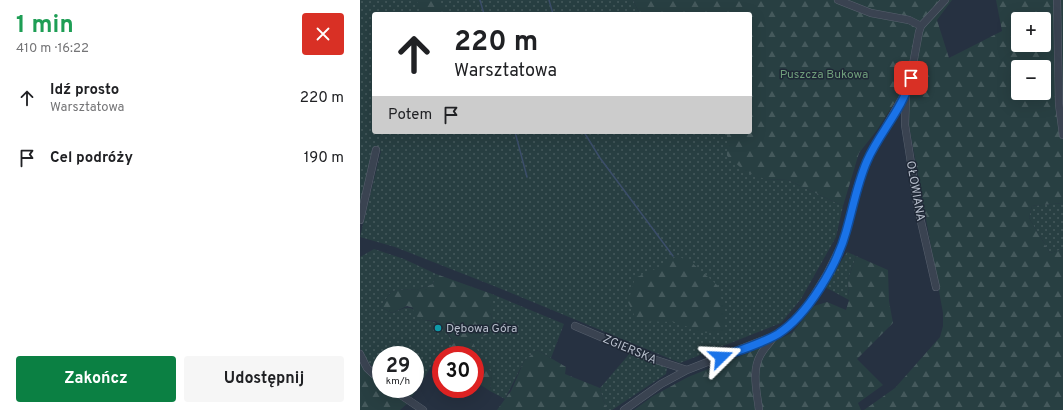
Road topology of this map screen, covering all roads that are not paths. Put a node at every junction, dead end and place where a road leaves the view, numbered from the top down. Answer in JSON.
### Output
{"nodes":[{"id":1,"x":838,"y":0,"type":"edge"},
{"id":2,"x":945,"y":0,"type":"edge"},
{"id":3,"x":1058,"y":0,"type":"edge"},
{"id":4,"x":922,"y":26,"type":"junction"},
{"id":5,"x":906,"y":94,"type":"junction"},
{"id":6,"x":1063,"y":135,"type":"edge"},
{"id":7,"x":376,"y":150,"type":"dead end"},
{"id":8,"x":360,"y":220,"type":"edge"},
{"id":9,"x":936,"y":287,"type":"dead end"},
{"id":10,"x":575,"y":326,"type":"dead end"},
{"id":11,"x":774,"y":336,"type":"junction"},
{"id":12,"x":360,"y":354,"type":"edge"},
{"id":13,"x":687,"y":370,"type":"junction"},
{"id":14,"x":372,"y":373,"type":"edge"},
{"id":15,"x":405,"y":398,"type":"edge"},
{"id":16,"x":423,"y":410,"type":"edge"},
{"id":17,"x":624,"y":410,"type":"edge"},
{"id":18,"x":759,"y":410,"type":"edge"}],
"edges":[{"from":1,"to":4,"type":"street"},
{"from":2,"to":4,"type":"street"},
{"from":3,"to":6,"type":"street"},
{"from":4,"to":5,"type":"street"},
{"from":5,"to":9,"type":"street","name":"OŁOWIANA"},
{"from":5,"to":11,"type":"street"},
{"from":7,"to":8,"type":"street"},
{"from":10,"to":13,"type":"street","name":"ZGIERSKA"},
{"from":11,"to":13,"type":"street"},
{"from":11,"to":18,"type":"street"},
{"from":12,"to":14,"type":"street"},
{"from":13,"to":17,"type":"street"},
{"from":15,"to":16,"type":"street"}]}
